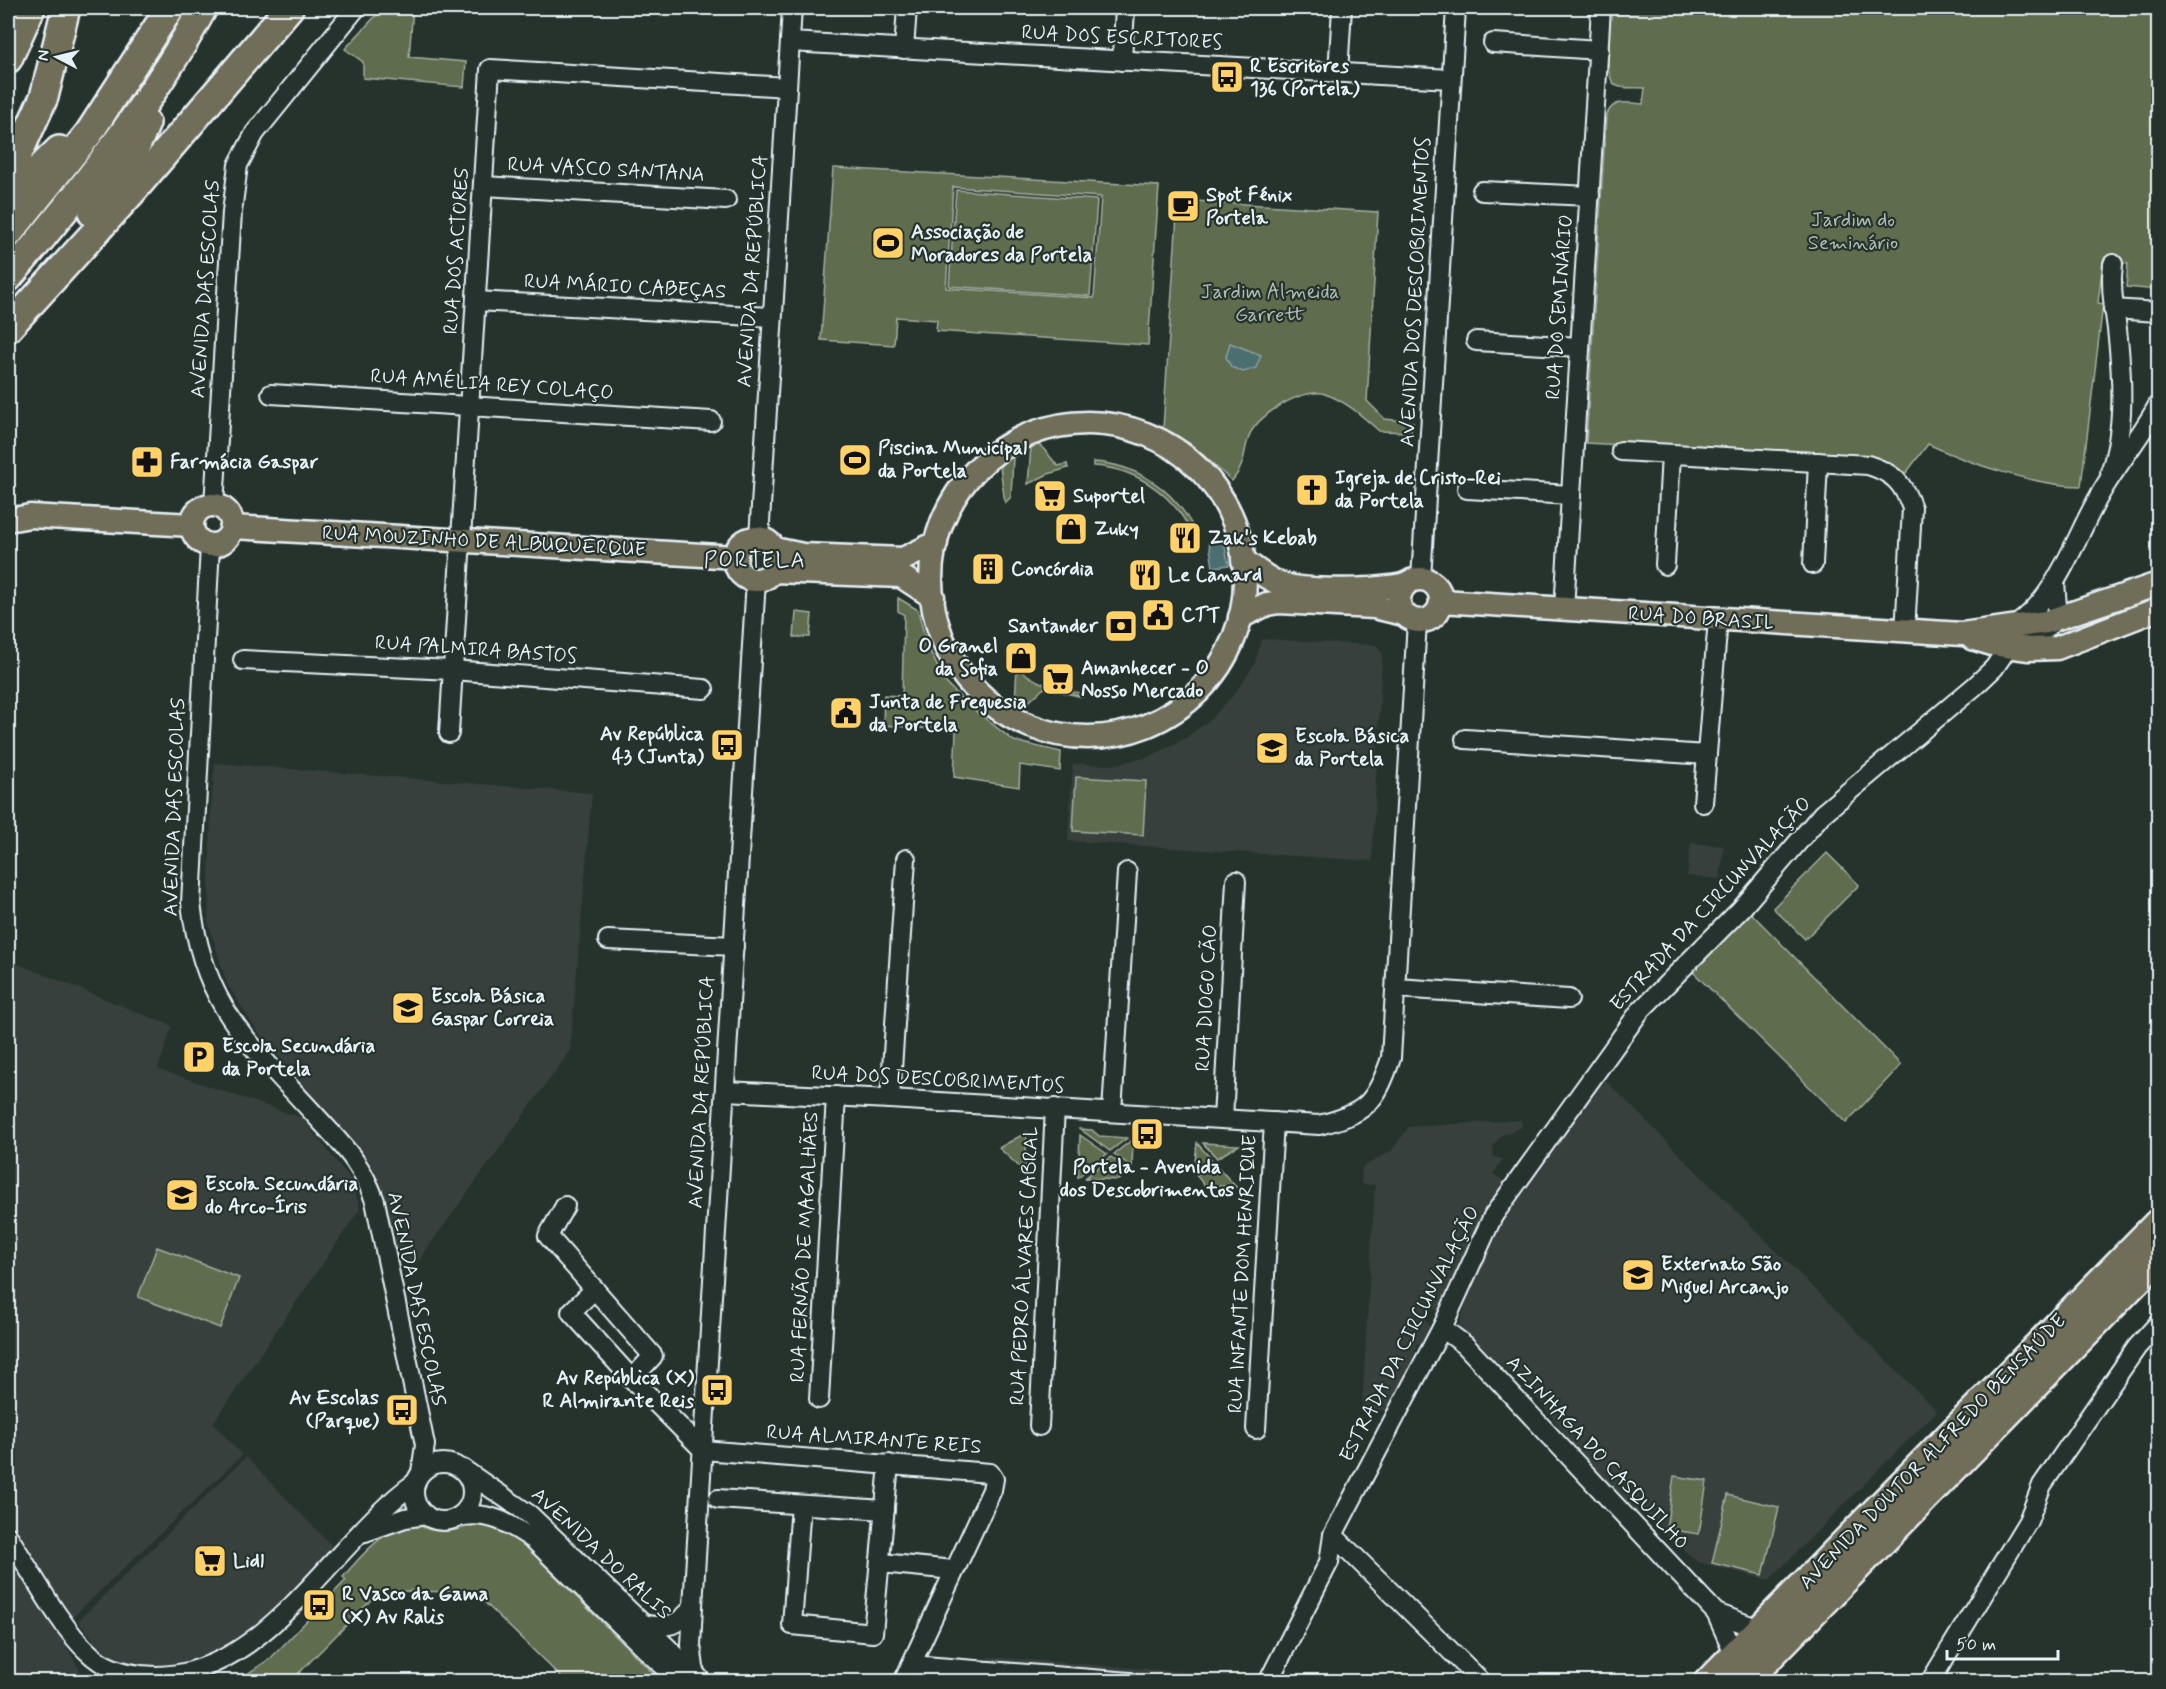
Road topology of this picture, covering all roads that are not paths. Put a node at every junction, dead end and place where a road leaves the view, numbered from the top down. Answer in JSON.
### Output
{"nodes":[{"id":1,"x":31,"y":8,"type":"edge"},
{"id":2,"x":66,"y":8,"type":"edge"},
{"id":3,"x":171,"y":8,"type":"edge"},
{"id":4,"x":203,"y":8,"type":"edge"},
{"id":5,"x":289,"y":8,"type":"edge"},
{"id":6,"x":356,"y":8,"type":"edge"},
{"id":7,"x":792,"y":8,"type":"edge"},
{"id":8,"x":907,"y":8,"type":"edge"},
{"id":9,"x":1125,"y":8,"type":"edge"},
{"id":10,"x":1342,"y":8,"type":"edge"},
{"id":11,"x":1456,"y":8,"type":"edge"},
{"id":12,"x":1601,"y":8,"type":"edge"},
{"id":13,"x":790,"y":42,"type":"junction"},
{"id":14,"x":1493,"y":43,"type":"dead end"},
{"id":15,"x":904,"y":49,"type":"junction"},
{"id":16,"x":179,"y":50,"type":"junction"},
{"id":17,"x":1599,"y":50,"type":"junction"},
{"id":18,"x":8,"y":59,"type":"edge"},
{"id":19,"x":1122,"y":61,"type":"junction"},
{"id":20,"x":1338,"y":73,"type":"junction"},
{"id":21,"x":1451,"y":80,"type":"junction"},
{"id":22,"x":787,"y":87,"type":"junction"},
{"id":23,"x":112,"y":100,"type":"junction"},
{"id":24,"x":8,"y":176,"type":"edge"},
{"id":25,"x":484,"y":186,"type":"junction"},
{"id":26,"x":1482,"y":191,"type":"dead end"},
{"id":27,"x":1590,"y":196,"type":"junction"},
{"id":28,"x":8,"y":200,"type":"edge"},
{"id":29,"x":726,"y":200,"type":"dead end"},
{"id":30,"x":8,"y":234,"type":"edge"},
{"id":31,"x":2114,"y":264,"type":"dead end"},
{"id":32,"x":8,"y":278,"type":"edge"},
{"id":33,"x":47,"y":282,"type":"junction"},
{"id":34,"x":476,"y":301,"type":"junction"},
{"id":35,"x":2113,"y":309,"type":"junction"},
{"id":36,"x":2158,"y":312,"type":"edge"},
{"id":37,"x":772,"y":317,"type":"junction"},
{"id":38,"x":8,"y":328,"type":"edge"},
{"id":39,"x":1476,"y":341,"type":"dead end"},
{"id":40,"x":1580,"y":347,"type":"junction"},
{"id":41,"x":271,"y":394,"type":"dead end"},
{"id":42,"x":469,"y":405,"type":"junction"},
{"id":43,"x":2119,"y":405,"type":"junction"},
{"id":44,"x":2155,"y":411,"type":"edge"},
{"id":45,"x":711,"y":421,"type":"dead end"},
{"id":46,"x":1621,"y":452,"type":"dead end"},
{"id":47,"x":1671,"y":454,"type":"junction"},
{"id":48,"x":1818,"y":462,"type":"junction"},
{"id":49,"x":2105,"y":485,"type":"junction"},
{"id":50,"x":1467,"y":489,"type":"dead end"},
{"id":51,"x":1571,"y":495,"type":"junction"},
{"id":52,"x":214,"y":505,"type":"junction"},
{"id":53,"x":8,"y":520,"type":"edge"},
{"id":54,"x":192,"y":525,"type":"junction"},
{"id":55,"x":232,"y":527,"type":"junction"},
{"id":56,"x":460,"y":541,"type":"junction"},
{"id":57,"x":936,"y":543,"type":"junction"},
{"id":58,"x":210,"y":546,"type":"junction"},
{"id":59,"x":735,"y":557,"type":"junction"},
{"id":60,"x":766,"y":559,"type":"junction"},
{"id":61,"x":1243,"y":560,"type":"junction"},
{"id":62,"x":1813,"y":564,"type":"dead end"},
{"id":63,"x":1665,"y":565,"type":"dead end"},
{"id":64,"x":1413,"y":582,"type":"junction"},
{"id":65,"x":2158,"y":584,"type":"edge"},
{"id":66,"x":2050,"y":590,"type":"junction"},
{"id":67,"x":933,"y":597,"type":"junction"},
{"id":68,"x":1441,"y":601,"type":"junction"},
{"id":69,"x":1564,"y":609,"type":"junction"},
{"id":70,"x":2158,"y":609,"type":"edge"},
{"id":71,"x":1240,"y":617,"type":"junction"},
{"id":72,"x":1411,"y":617,"type":"junction"},
{"id":73,"x":1718,"y":619,"type":"junction"},
{"id":74,"x":2051,"y":622,"type":"junction"},
{"id":75,"x":1905,"y":632,"type":"junction"},
{"id":76,"x":2010,"y":637,"type":"junction"},
{"id":77,"x":2073,"y":641,"type":"junction"},
{"id":78,"x":243,"y":660,"type":"dead end"},
{"id":79,"x":452,"y":670,"type":"junction"},
{"id":80,"x":705,"y":689,"type":"dead end"},
{"id":81,"x":449,"y":733,"type":"dead end"},
{"id":82,"x":1465,"y":738,"type":"dead end"},
{"id":83,"x":1707,"y":754,"type":"junction"},
{"id":84,"x":1703,"y":803,"type":"dead end"},
{"id":85,"x":906,"y":859,"type":"dead end"},
{"id":86,"x":1127,"y":872,"type":"dead end"},
{"id":87,"x":1236,"y":881,"type":"dead end"},
{"id":88,"x":608,"y":940,"type":"dead end"},
{"id":89,"x":734,"y":946,"type":"junction"},
{"id":90,"x":1396,"y":988,"type":"junction"},
{"id":91,"x":1569,"y":999,"type":"dead end"},
{"id":92,"x":725,"y":1091,"type":"junction"},
{"id":93,"x":836,"y":1096,"type":"junction"},
{"id":94,"x":890,"y":1098,"type":"junction"},
{"id":95,"x":1055,"y":1108,"type":"junction"},
{"id":96,"x":1112,"y":1112,"type":"junction"},
{"id":97,"x":1223,"y":1119,"type":"junction"},
{"id":98,"x":1274,"y":1122,"type":"junction"},
{"id":99,"x":565,"y":1206,"type":"dead end"},
{"id":100,"x":2158,"y":1223,"type":"edge"},
{"id":101,"x":2158,"y":1259,"type":"edge"},
{"id":102,"x":595,"y":1289,"type":"junction"},
{"id":103,"x":2158,"y":1324,"type":"edge"},
{"id":104,"x":1442,"y":1328,"type":"junction"},
{"id":105,"x":632,"y":1379,"type":"junction"},
{"id":106,"x":819,"y":1400,"type":"dead end"},
{"id":107,"x":1039,"y":1426,"type":"dead end"},
{"id":108,"x":1256,"y":1429,"type":"dead end"},
{"id":109,"x":703,"y":1449,"type":"junction"},
{"id":110,"x":889,"y":1464,"type":"junction"},
{"id":111,"x":463,"y":1469,"type":"junction"},
{"id":112,"x":418,"y":1477,"type":"junction"},
{"id":113,"x":718,"y":1499,"type":"dead end"},
{"id":114,"x":801,"y":1504,"type":"junction"},
{"id":115,"x":885,"y":1510,"type":"junction"},
{"id":116,"x":426,"y":1515,"type":"junction"},
{"id":117,"x":458,"y":1517,"type":"junction"},
{"id":118,"x":363,"y":1533,"type":"junction"},
{"id":119,"x":1333,"y":1535,"type":"junction"},
{"id":120,"x":8,"y":1536,"type":"edge"},
{"id":121,"x":881,"y":1563,"type":"junction"},
{"id":122,"x":954,"y":1569,"type":"junction"},
{"id":123,"x":693,"y":1606,"type":"junction"},
{"id":124,"x":1716,"y":1613,"type":"junction"},
{"id":125,"x":643,"y":1624,"type":"junction"},
{"id":126,"x":1759,"y":1629,"type":"junction"},
{"id":127,"x":1735,"y":1654,"type":"junction"},
{"id":128,"x":907,"y":1673,"type":"edge"},
{"id":129,"x":692,"y":1679,"type":"edge"},
{"id":130,"x":1130,"y":1682,"type":"edge"},
{"id":131,"x":1269,"y":1682,"type":"edge"},
{"id":132,"x":1482,"y":1682,"type":"edge"},
{"id":133,"x":1708,"y":1682,"type":"edge"},
{"id":134,"x":1745,"y":1682,"type":"edge"},
{"id":135,"x":1930,"y":1682,"type":"edge"}],
"edges":[{"from":1,"to":18,"type":"highway"},
{"from":2,"to":24,"type":"highway"},
{"from":3,"to":23,"type":"highway"},
{"from":4,"to":16,"type":"highway"},
{"from":5,"to":33,"type":"highway"},
{"from":6,"to":52,"type":"street","name":"AVENIDA DAS ESCOLAS"},
{"from":7,"to":13,"type":"street","name":"AVENIDA DA REPÚBLICA"},
{"from":8,"to":15,"type":"street"},
{"from":9,"to":19,"type":"street"},
{"from":10,"to":20,"type":"street"},
{"from":11,"to":21,"type":"street","name":"AVENIDA DOS DESCOBRIMENTOS"},
{"from":12,"to":17,"type":"street","name":"RUA DO SEMINÁRIO"},
{"from":13,"to":15,"type":"street","name":"RUA DOS ESCRITORES"},
{"from":13,"to":22,"type":"street","name":"AVENIDA DA REPÚBLICA"},
{"from":14,"to":17,"type":"street"},
{"from":15,"to":19,"type":"street","name":"RUA DOS ESCRITORES"},
{"from":16,"to":32,"type":"highway"},
{"from":16,"to":33,"type":"highway"},
{"from":17,"to":27,"type":"street","name":"RUA DO SEMINÁRIO"},
{"from":19,"to":20,"type":"street","name":"RUA DOS ESCRITORES"},
{"from":20,"to":21,"type":"street","name":"RUA DOS ESCRITORES"},
{"from":21,"to":64,"type":"street","name":"AVENIDA DOS DESCOBRIMENTOS"},
{"from":22,"to":25,"type":"street","name":"RUA DOS ACTORES"},
{"from":22,"to":37,"type":"street","name":"AVENIDA DA REPÚBLICA"},
{"from":23,"to":28,"type":"highway"},
{"from":23,"to":30,"type":"highway"},
{"from":25,"to":29,"type":"street","name":"RUA VASCO SANTANA"},
{"from":25,"to":34,"type":"street","name":"RUA DOS ACTORES"},
{"from":26,"to":27,"type":"street"},
{"from":27,"to":40,"type":"street","name":"RUA DO SEMINÁRIO"},
{"from":31,"to":35,"type":"street"},
{"from":33,"to":38,"type":"highway"},
{"from":34,"to":37,"type":"street","name":"RUA MÁRIO CABEÇAS"},
{"from":34,"to":42,"type":"street","name":"RUA DOS ACTORES"},
{"from":35,"to":36,"type":"street"},
{"from":35,"to":43,"type":"street"},
{"from":37,"to":60,"type":"street","name":"AVENIDA DA REPÚBLICA"},
{"from":39,"to":40,"type":"street"},
{"from":40,"to":51,"type":"street","name":"RUA DO SEMINÁRIO"},
{"from":41,"to":42,"type":"street","name":"RUA AMÉLIA REY COLAÇO"},
{"from":42,"to":45,"type":"street","name":"RUA AMÉLIA REY COLAÇO"},
{"from":42,"to":56,"type":"street","name":"RUA DOS ACTORES"},
{"from":43,"to":44,"type":"street"},
{"from":43,"to":49,"type":"street"},
{"from":44,"to":49,"type":"street"},
{"from":46,"to":47,"type":"street"},
{"from":47,"to":48,"type":"street"},
{"from":47,"to":63,"type":"street"},
{"from":48,"to":62,"type":"street"},
{"from":48,"to":75,"type":"street"},
{"from":49,"to":66,"type":"street"},
{"from":50,"to":51,"type":"street"},
{"from":51,"to":69,"type":"street","name":"RUA DO SEMINÁRIO"},
{"from":52,"to":54,"type":"main road"},
{"from":52,"to":55,"type":"main road"},
{"from":53,"to":54,"type":"main road"},
{"from":54,"to":58,"type":"main road"},
{"from":55,"to":56,"type":"main road","name":"RUA MOUZINHO DE ALBUQUERQUE"},
{"from":55,"to":58,"type":"main road"},
{"from":56,"to":59,"type":"main road","name":"RUA MOUZINHO DE ALBUQUERQUE"},
{"from":56,"to":79,"type":"street","name":"RUA DOS ACTORES"},
{"from":57,"to":60,"type":"main road"},
{"from":57,"to":61,"type":"main road"},
{"from":57,"to":67,"type":"main road"},
{"from":58,"to":112,"type":"street","name":"AVENIDA DAS ESCOLAS"},
{"from":59,"to":60,"type":"main road"},
{"from":59,"to":60,"type":"main road"},
{"from":60,"to":67,"type":"main road"},
{"from":60,"to":89,"type":"street","name":"AVENIDA DA REPÚBLICA"},
{"from":61,"to":64,"type":"main road"},
{"from":61,"to":71,"type":"main road"},
{"from":64,"to":68,"type":"main road"},
{"from":64,"to":72,"type":"main road"},
{"from":65,"to":74,"type":"main road","name":"RUA DO BRASIL"},
{"from":66,"to":74,"type":"street"},
{"from":66,"to":76,"type":"street","name":"ESTRADA DA CIRCUNVALAÇÃO"},
{"from":67,"to":71,"type":"main road"},
{"from":68,"to":69,"type":"main road","name":"RUA DO BRASIL"},
{"from":68,"to":72,"type":"main road"},
{"from":69,"to":73,"type":"main road","name":"RUA DO BRASIL"},
{"from":70,"to":77,"type":"main road","name":"RUA DO BRASIL"},
{"from":71,"to":72,"type":"main road"},
{"from":72,"to":90,"type":"street"},
{"from":73,"to":75,"type":"main road","name":"RUA DO BRASIL"},
{"from":73,"to":83,"type":"street"},
{"from":74,"to":76,"type":"main road","name":"RUA DO BRASIL"},
{"from":74,"to":77,"type":"street"},
{"from":75,"to":76,"type":"main road","name":"RUA DO BRASIL"},
{"from":76,"to":77,"type":"main road","name":"RUA DO BRASIL"},
{"from":76,"to":104,"type":"street","name":"ESTRADA DA CIRCUNVALAÇÃO"},
{"from":78,"to":79,"type":"street","name":"RUA PALMIRA BASTOS"},
{"from":79,"to":80,"type":"street","name":"RUA PALMIRA BASTOS"},
{"from":79,"to":81,"type":"street","name":"RUA DOS ACTORES"},
{"from":82,"to":83,"type":"street"},
{"from":83,"to":84,"type":"street"},
{"from":85,"to":94,"type":"street"},
{"from":86,"to":96,"type":"street"},
{"from":87,"to":97,"type":"street","name":"RUA DIOGO CÃO"},
{"from":88,"to":89,"type":"street"},
{"from":89,"to":92,"type":"street","name":"AVENIDA DA REPÚBLICA"},
{"from":90,"to":91,"type":"street"},
{"from":90,"to":98,"type":"street"},
{"from":92,"to":93,"type":"street","name":"RUA DOS DESCOBRIMENTOS"},
{"from":92,"to":109,"type":"street","name":"AVENIDA DA REPÚBLICA"},
{"from":93,"to":94,"type":"street","name":"RUA DOS DESCOBRIMENTOS"},
{"from":93,"to":106,"type":"street","name":"RUA FERNÃO DE MAGALHÃES"},
{"from":94,"to":95,"type":"street","name":"RUA DOS DESCOBRIMENTOS"},
{"from":95,"to":96,"type":"street","name":"RUA DOS DESCOBRIMENTOS"},
{"from":95,"to":107,"type":"street","name":"RUA PEDRO ÁLVARES CABRAL"},
{"from":96,"to":97,"type":"street","name":"RUA DOS DESCOBRIMENTOS"},
{"from":97,"to":98,"type":"street"},
{"from":98,"to":108,"type":"street","name":"RUA INFANTE DOM HENRIQUE"},
{"from":99,"to":102,"type":"street"},
{"from":100,"to":126,"type":"highway","name":"AVENIDA DOUTOR ALFREDO BENSAÚDE"},
{"from":101,"to":134,"type":"highway","name":"AVENIDA DOUTOR ALFREDO BENSAÚDE"},
{"from":102,"to":105,"type":"street"},
{"from":102,"to":105,"type":"street"},
{"from":103,"to":135,"type":"street"},
{"from":104,"to":119,"type":"street","name":"ESTRADA DA CIRCUNVALAÇÃO"},
{"from":104,"to":124,"type":"street","name":"AZINHAGA DO CASQUILHO"},
{"from":105,"to":109,"type":"street"},
{"from":109,"to":110,"type":"street","name":"RUA ALMIRANTE REIS"},
{"from":109,"to":123,"type":"street","name":"AVENIDA DA REPÚBLICA"},
{"from":110,"to":115,"type":"street"},
{"from":110,"to":122,"type":"street","name":"RUA ALMIRANTE REIS"},
{"from":111,"to":112,"type":"street"},
{"from":111,"to":117,"type":"street"},
{"from":111,"to":125,"type":"street","name":"AVENIDA DO RALIS"},
{"from":112,"to":116,"type":"street"},
{"from":112,"to":118,"type":"street"},
{"from":113,"to":114,"type":"street"},
{"from":114,"to":115,"type":"street"},
{"from":114,"to":121,"type":"street"},
{"from":115,"to":121,"type":"street"},
{"from":116,"to":117,"type":"street"},
{"from":116,"to":118,"type":"street"},
{"from":117,"to":129,"type":"street","name":"AVENIDA DO RALIS"},
{"from":118,"to":120,"type":"street"},
{"from":119,"to":131,"type":"street","name":"ESTRADA DA CIRCUNVALAÇÃO"},
{"from":119,"to":132,"type":"street"},
{"from":121,"to":122,"type":"street"},
{"from":122,"to":128,"type":"street","name":"RUA ALMIRANTE REIS"},
{"from":123,"to":125,"type":"street"},
{"from":123,"to":129,"type":"street","name":"AVENIDA DA REPÚBLICA"},
{"from":124,"to":126,"type":"street","name":"AZINHAGA DO CASQUILHO"},
{"from":124,"to":127,"type":"street","name":"AZINHAGA DO CASQUILHO"},
{"from":125,"to":129,"type":"street","name":"AVENIDA DO RALIS"},
{"from":126,"to":127,"type":"highway","name":"AVENIDA DOUTOR ALFREDO BENSAÚDE"},
{"from":127,"to":133,"type":"highway","name":"AVENIDA DOUTOR ALFREDO BENSAÚDE"},
{"from":128,"to":130,"type":"street"}]}
